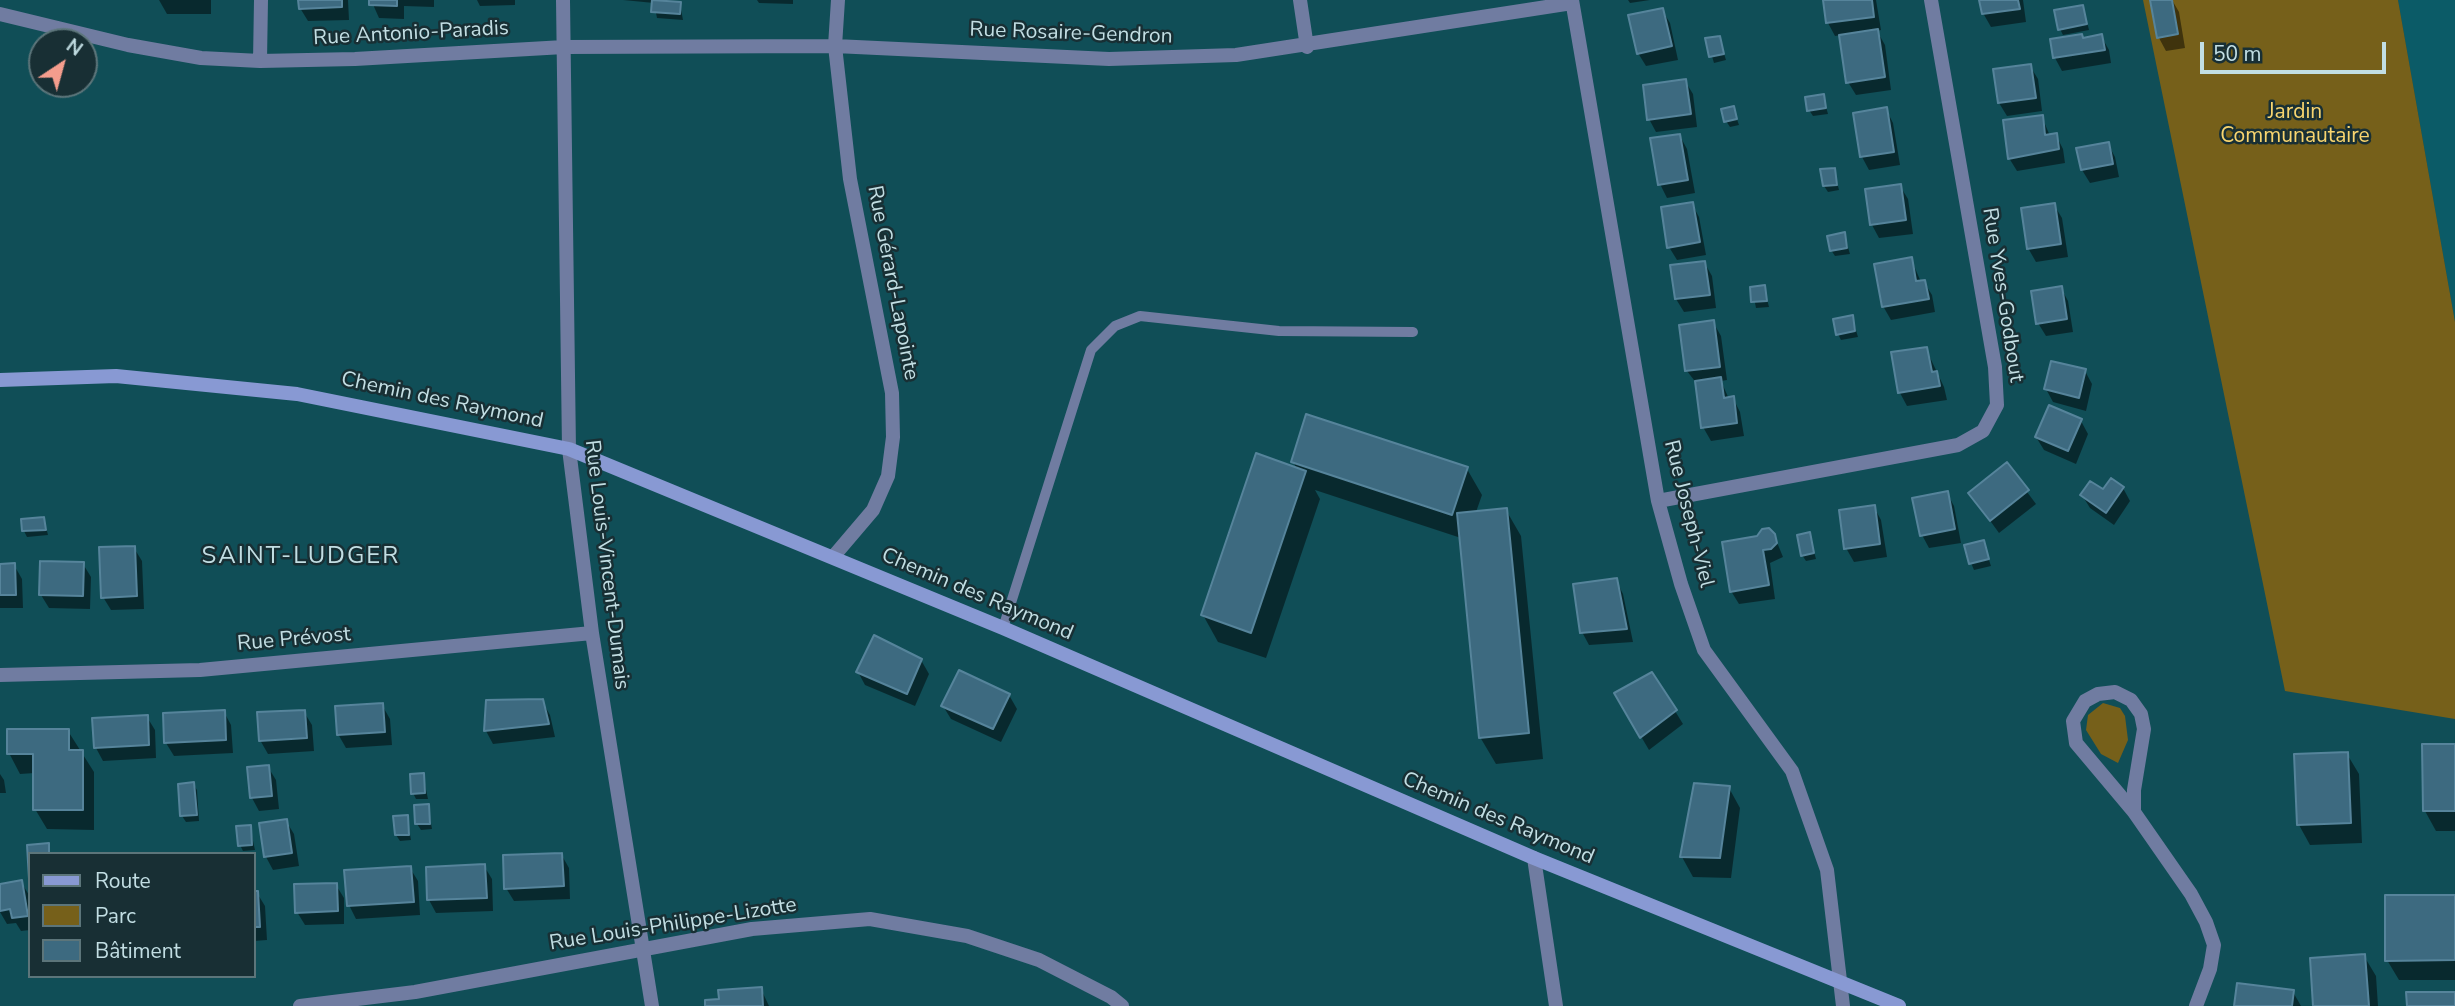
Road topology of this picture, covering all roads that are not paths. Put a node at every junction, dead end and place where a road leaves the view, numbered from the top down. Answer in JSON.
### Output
{"nodes":[{"id":1,"x":261,"y":0,"type":"edge"},
{"id":2,"x":563,"y":0,"type":"edge"},
{"id":3,"x":838,"y":0,"type":"edge"},
{"id":4,"x":1300,"y":0,"type":"edge"},
{"id":5,"x":1931,"y":0,"type":"edge"},
{"id":6,"x":1572,"y":2,"type":"edge"},
{"id":7,"x":0,"y":14,"type":"edge"},
{"id":8,"x":835,"y":46,"type":"junction"},
{"id":9,"x":564,"y":47,"type":"junction"},
{"id":10,"x":1307,"y":47,"type":"junction"},
{"id":11,"x":260,"y":61,"type":"junction"},
{"id":12,"x":1413,"y":332,"type":"dead end"},
{"id":13,"x":0,"y":380,"type":"edge"},
{"id":14,"x":569,"y":449,"type":"junction"},
{"id":15,"x":1658,"y":501,"type":"junction"},
{"id":16,"x":833,"y":557,"type":"junction"},
{"id":17,"x":1003,"y":628,"type":"junction"},
{"id":18,"x":592,"y":633,"type":"junction"},
{"id":19,"x":0,"y":675,"type":"edge"},
{"id":20,"x":2134,"y":812,"type":"junction"},
{"id":21,"x":1534,"y":858,"type":"junction"},
{"id":22,"x":641,"y":948,"type":"junction"},
{"id":23,"x":1840,"y":984,"type":"junction"},
{"id":24,"x":300,"y":1006,"type":"edge"},
{"id":25,"x":652,"y":1006,"type":"edge"},
{"id":26,"x":1122,"y":1006,"type":"edge"},
{"id":27,"x":1556,"y":1006,"type":"edge"},
{"id":28,"x":1843,"y":1006,"type":"edge"},
{"id":29,"x":1899,"y":1006,"type":"edge"},
{"id":30,"x":2196,"y":1006,"type":"edge"}],
"edges":[{"from":1,"to":11,"type":"street"},
{"from":2,"to":9,"type":"street","name":"Rue Louis-Vincent-Dumais"},
{"from":3,"to":8,"type":"street","name":"Rue Gérard-Lapointe"},
{"from":4,"to":10,"type":"street"},
{"from":5,"to":15,"type":"street","name":"Rue Yves-Godbout"},
{"from":6,"to":10,"type":"street","name":"Rue Rosaire-Gendron"},
{"from":6,"to":15,"type":"street","name":"Rue Joseph-Viel"},
{"from":7,"to":11,"type":"street","name":"Rue Antonio-Paradis"},
{"from":8,"to":9,"type":"street","name":"Rue Rosaire-Gendron"},
{"from":8,"to":10,"type":"street","name":"Rue Rosaire-Gendron"},
{"from":8,"to":16,"type":"street","name":"Rue Gérard-Lapointe"},
{"from":9,"to":11,"type":"street","name":"Rue Antonio-Paradis"},
{"from":9,"to":14,"type":"street","name":"Rue Louis-Vincent-Dumais"},
{"from":12,"to":17,"type":"lane"},
{"from":13,"to":14,"type":"street","name":"Chemin des Raymond"},
{"from":14,"to":16,"type":"street","name":"Chemin des Raymond"},
{"from":14,"to":18,"type":"street","name":"Rue Louis-Vincent-Dumais"},
{"from":15,"to":23,"type":"street","name":"Rue Joseph-Viel"},
{"from":16,"to":17,"type":"street","name":"Chemin des Raymond"},
{"from":17,"to":21,"type":"street","name":"Chemin des Raymond"},
{"from":18,"to":19,"type":"street","name":"Rue Prévost"},
{"from":18,"to":22,"type":"street","name":"Rue Louis-Vincent-Dumais"},
{"from":20,"to":20,"type":"street"},
{"from":20,"to":30,"type":"street"},
{"from":21,"to":23,"type":"street","name":"Chemin des Raymond"},
{"from":21,"to":27,"type":"street"},
{"from":22,"to":24,"type":"street","name":"Rue Louis-Philippe-Lizotte"},
{"from":22,"to":25,"type":"street","name":"Rue Louis-Vincent-Dumais"},
{"from":22,"to":26,"type":"street","name":"Rue Louis-Philippe-Lizotte"},
{"from":23,"to":28,"type":"street","name":"Rue Joseph-Viel"},
{"from":23,"to":29,"type":"street","name":"Chemin des Raymond"}]}
